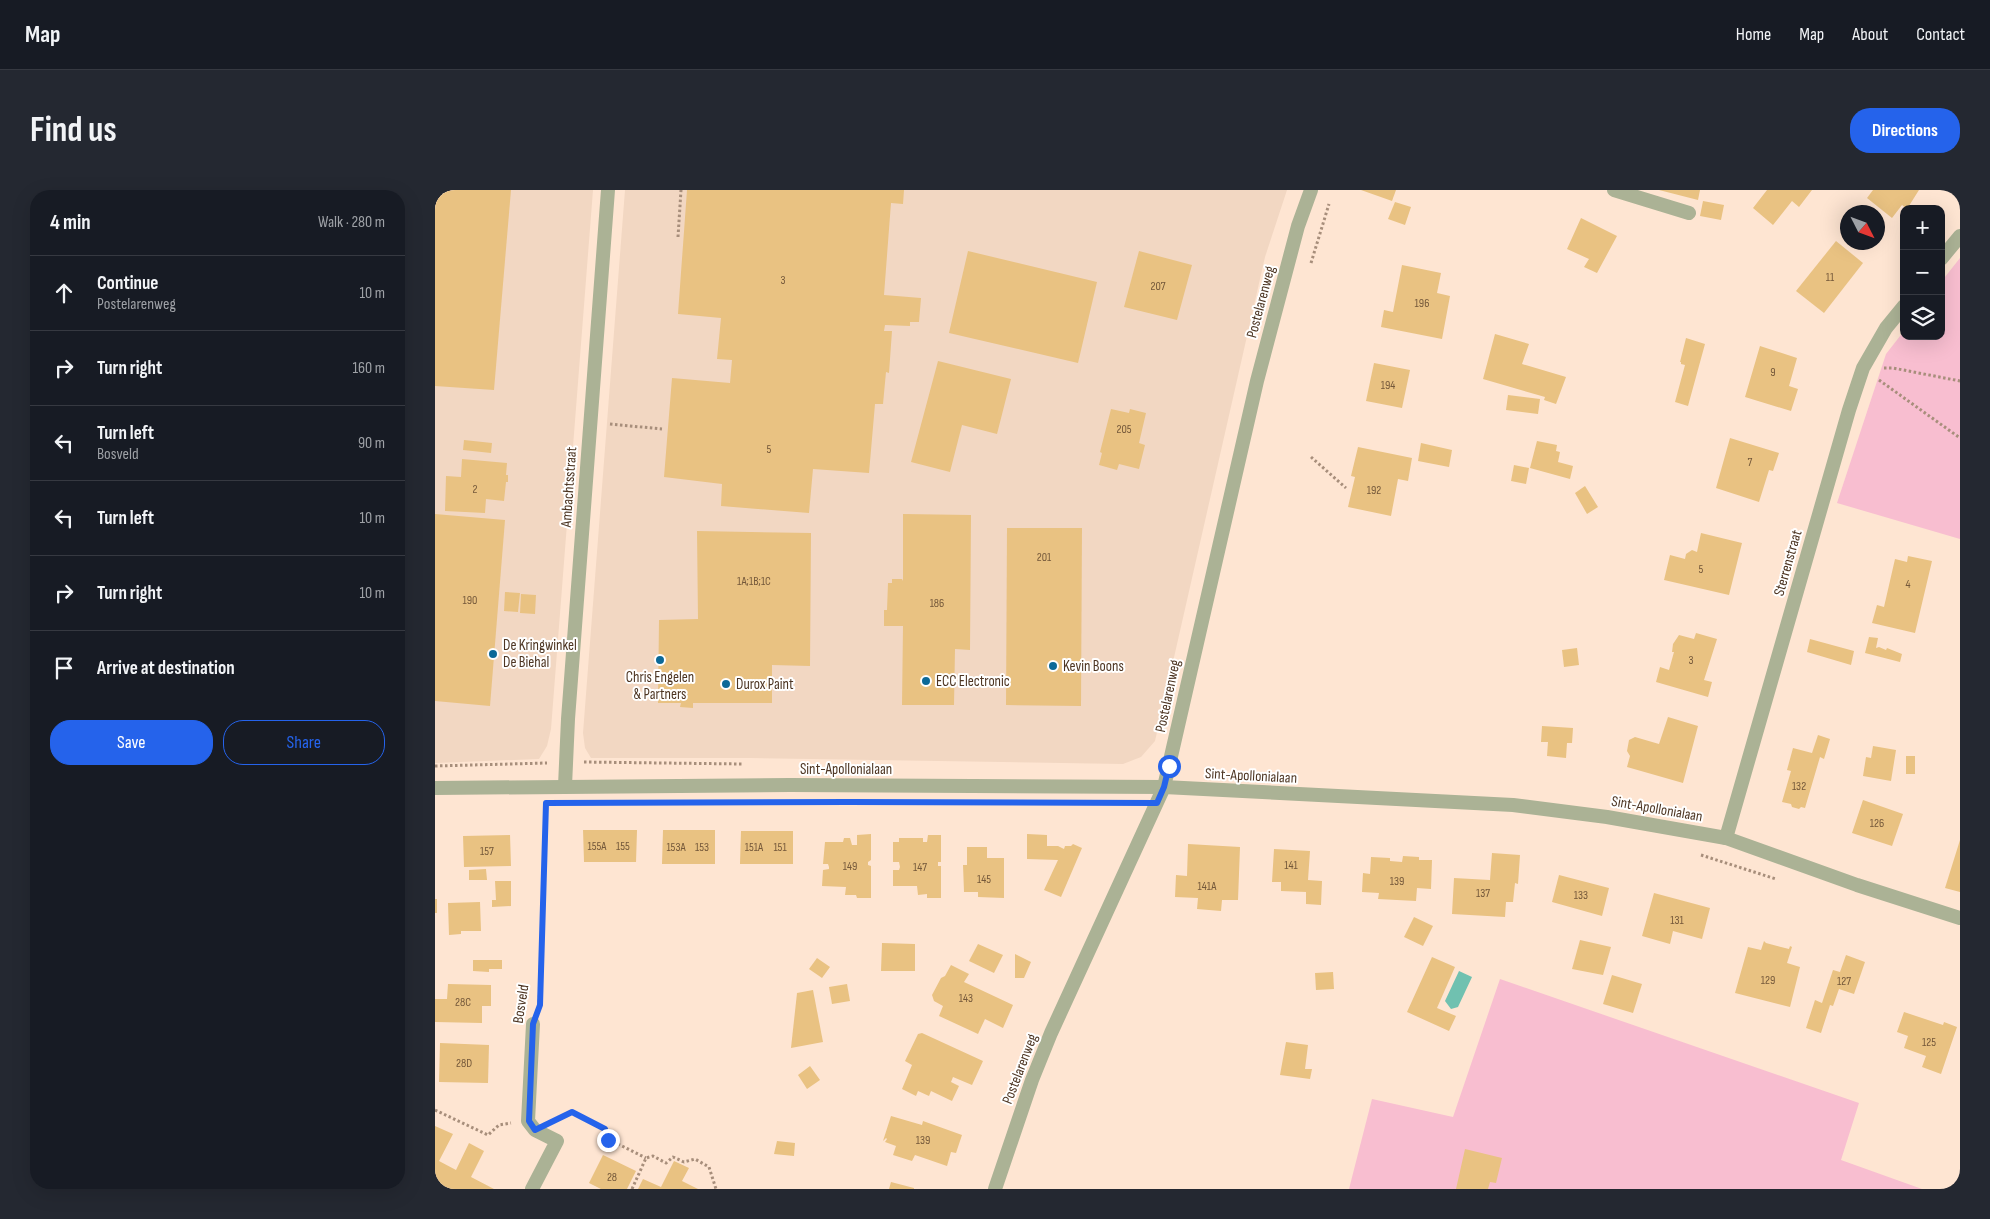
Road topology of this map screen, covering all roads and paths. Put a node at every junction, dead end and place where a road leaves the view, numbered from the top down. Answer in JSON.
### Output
{"nodes":[{"id":1,"x":608,"y":190,"type":"edge"},
{"id":2,"x":681,"y":190,"type":"edge"},
{"id":3,"x":1311,"y":190,"type":"edge"},
{"id":4,"x":1615,"y":190,"type":"edge"},
{"id":5,"x":1689,"y":213,"type":"dead end"},
{"id":6,"x":1960,"y":236,"type":"edge"},
{"id":7,"x":678,"y":237,"type":"dead end"},
{"id":8,"x":1945,"y":254,"type":"edge"},
{"id":9,"x":1900,"y":311,"type":"edge"},
{"id":10,"x":1863,"y":368,"type":"junction"},
{"id":11,"x":1960,"y":381,"type":"edge"},
{"id":12,"x":590,"y":422,"type":"junction"},
{"id":13,"x":662,"y":429,"type":"dead end"},
{"id":14,"x":1960,"y":438,"type":"edge"},
{"id":15,"x":1311,"y":456,"type":"dead end"},
{"id":16,"x":1347,"y":488,"type":"dead end"},
{"id":17,"x":565,"y":786,"type":"junction"},
{"id":18,"x":1164,"y":787,"type":"junction"},
{"id":19,"x":435,"y":788,"type":"edge"},
{"id":20,"x":546,"y":803,"type":"dead end"},
{"id":21,"x":1726,"y":838,"type":"junction"},
{"id":22,"x":1693,"y":854,"type":"dead end"},
{"id":23,"x":1784,"y":882,"type":"dead end"},
{"id":24,"x":1960,"y":918,"type":"edge"},
{"id":25,"x":533,"y":1024,"type":"joint"},
{"id":26,"x":435,"y":1110,"type":"edge"},
{"id":27,"x":532,"y":1125,"type":"junction"},
{"id":28,"x":646,"y":1158,"type":"junction"},
{"id":29,"x":532,"y":1189,"type":"edge"},
{"id":30,"x":632,"y":1189,"type":"edge"},
{"id":31,"x":716,"y":1189,"type":"edge"},
{"id":32,"x":995,"y":1189,"type":"edge"}],
"edges":[{"from":1,"to":12,"type":"street","name":"Ambachtsstraat"},
{"from":2,"to":7,"type":"path"},
{"from":3,"to":18,"type":"street","name":"Postelarenweg"},
{"from":4,"to":5,"type":"street"},
{"from":6,"to":8,"type":"street"},
{"from":9,"to":10,"type":"street","name":"Sterrenstraat"},
{"from":10,"to":11,"type":"path"},
{"from":10,"to":14,"type":"path"},
{"from":10,"to":21,"type":"street","name":"Sterrenstraat"},
{"from":12,"to":13,"type":"path"},
{"from":12,"to":17,"type":"street","name":"Ambachtsstraat"},
{"from":15,"to":16,"type":"path"},
{"from":17,"to":18,"type":"street","name":"Sint-Apollonialaan"},
{"from":17,"to":19,"type":"street","name":"Sint-Apollonialaan"},
{"from":18,"to":21,"type":"street","name":"Sint-Apollonialaan"},
{"from":18,"to":32,"type":"street","name":"Postelarenweg"},
{"from":20,"to":25,"type":"path","name":"Bosveld"},
{"from":21,"to":24,"type":"street","name":"Sint-Apollonialaan"},
{"from":22,"to":23,"type":"path"},
{"from":25,"to":27,"type":"street","name":"Bosveld"},
{"from":26,"to":27,"type":"path"},
{"from":27,"to":28,"type":"path"},
{"from":27,"to":29,"type":"street"},
{"from":28,"to":30,"type":"path"},
{"from":28,"to":31,"type":"path"}]}
